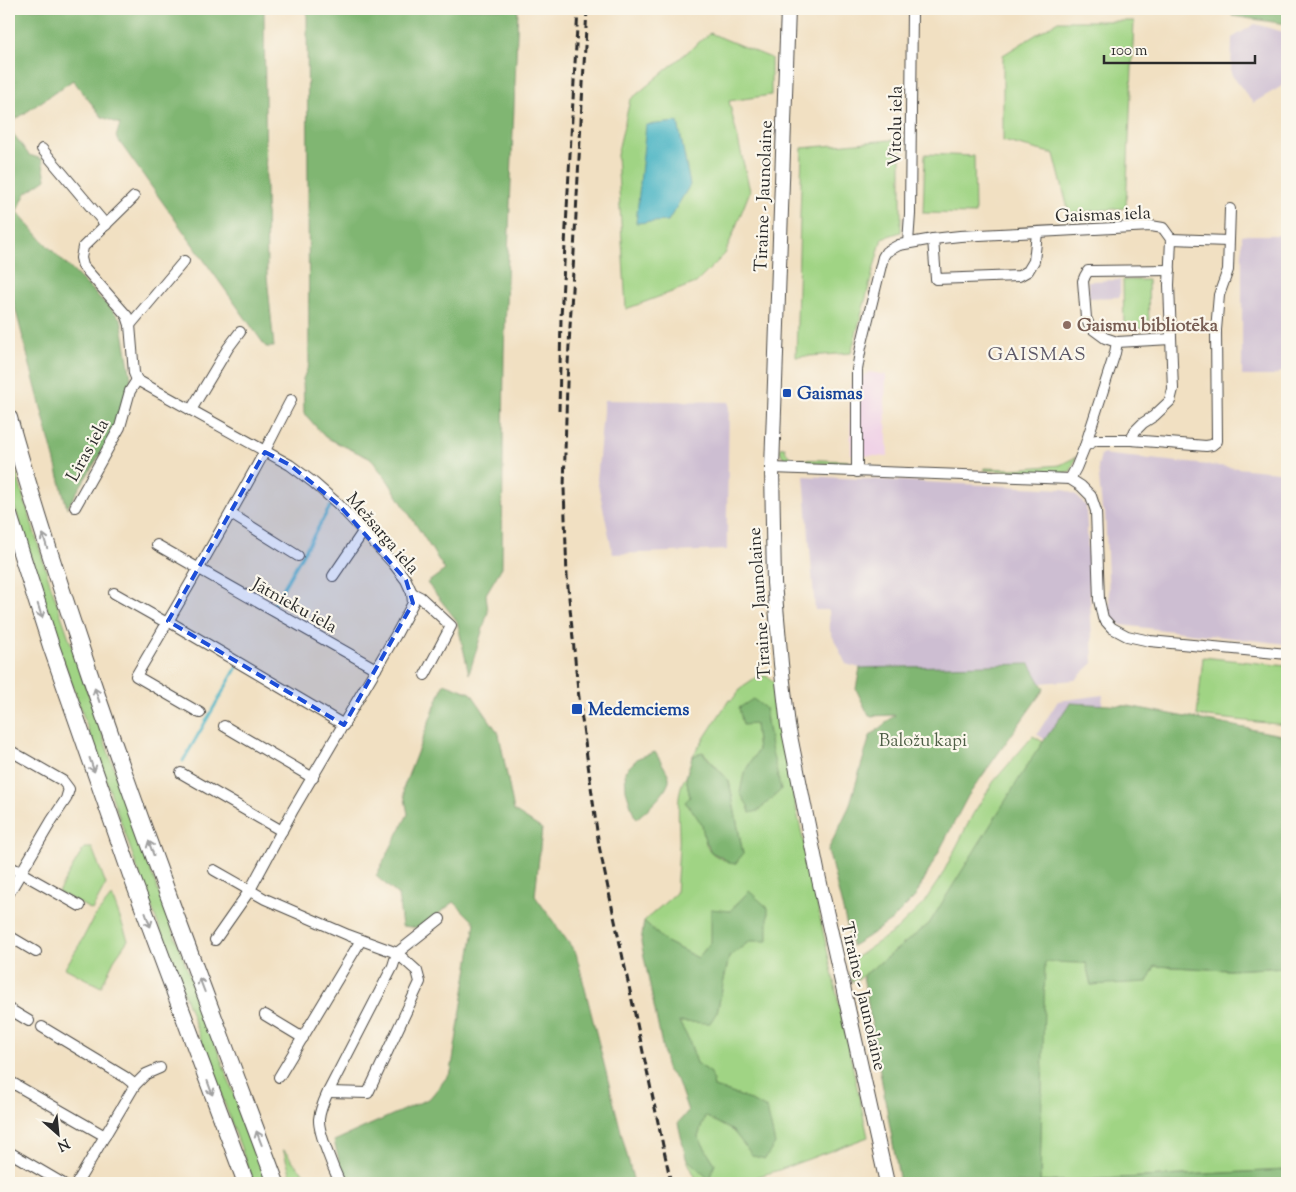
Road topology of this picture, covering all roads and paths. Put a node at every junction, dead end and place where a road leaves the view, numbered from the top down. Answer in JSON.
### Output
{"nodes":[{"id":1,"x":788,"y":9,"type":"edge"},
{"id":2,"x":912,"y":9,"type":"edge"},
{"id":3,"x":42,"y":149,"type":"dead end"},
{"id":4,"x":134,"y":197,"type":"dead end"},
{"id":5,"x":1230,"y":209,"type":"dead end"},
{"id":6,"x":106,"y":225,"type":"junction"},
{"id":7,"x":1037,"y":233,"type":"junction"},
{"id":8,"x":933,"y":239,"type":"junction"},
{"id":9,"x":1171,"y":239,"type":"junction"},
{"id":10,"x":1228,"y":241,"type":"junction"},
{"id":11,"x":908,"y":243,"type":"junction"},
{"id":12,"x":184,"y":261,"type":"dead end"},
{"id":13,"x":1170,"y":270,"type":"junction"},
{"id":14,"x":130,"y":325,"type":"junction"},
{"id":15,"x":240,"y":332,"type":"dead end"},
{"id":16,"x":1171,"y":339,"type":"junction"},
{"id":17,"x":1117,"y":342,"type":"junction"},
{"id":18,"x":137,"y":380,"type":"junction"},
{"id":19,"x":291,"y":400,"type":"dead end"},
{"id":20,"x":191,"y":410,"type":"junction"},
{"id":21,"x":9,"y":418,"type":"edge"},
{"id":22,"x":1131,"y":440,"type":"junction"},
{"id":23,"x":1085,"y":446,"type":"junction"},
{"id":24,"x":265,"y":452,"type":"junction"},
{"id":25,"x":772,"y":468,"type":"junction"},
{"id":26,"x":857,"y":472,"type":"junction"},
{"id":27,"x":1070,"y":479,"type":"junction"},
{"id":28,"x":75,"y":507,"type":"dead end"},
{"id":29,"x":231,"y":514,"type":"junction"},
{"id":30,"x":9,"y":515,"type":"edge"},
{"id":31,"x":363,"y":532,"type":"junction"},
{"id":32,"x":157,"y":545,"type":"dead end"},
{"id":33,"x":298,"y":556,"type":"dead end"},
{"id":34,"x":198,"y":569,"type":"junction"},
{"id":35,"x":333,"y":576,"type":"dead end"},
{"id":36,"x":114,"y":593,"type":"dead end"},
{"id":37,"x":412,"y":593,"type":"junction"},
{"id":38,"x":168,"y":622,"type":"junction"},
{"id":39,"x":1287,"y":654,"type":"edge"},
{"id":40,"x":376,"y":669,"type":"junction"},
{"id":41,"x":425,"y":675,"type":"dead end"},
{"id":42,"x":200,"y":713,"type":"dead end"},
{"id":43,"x":344,"y":725,"type":"junction"},
{"id":44,"x":224,"y":726,"type":"dead end"},
{"id":45,"x":9,"y":750,"type":"edge"},
{"id":46,"x":181,"y":773,"type":"dead end"},
{"id":47,"x":313,"y":778,"type":"junction"},
{"id":48,"x":282,"y":831,"type":"junction"},
{"id":49,"x":9,"y":866,"type":"edge"},
{"id":50,"x":214,"y":870,"type":"dead end"},
{"id":51,"x":20,"y":873,"type":"junction"},
{"id":52,"x":250,"y":890,"type":"junction"},
{"id":53,"x":9,"y":893,"type":"edge"},
{"id":54,"x":80,"y":906,"type":"dead end"},
{"id":55,"x":440,"y":919,"type":"dead end"},
{"id":56,"x":9,"y":936,"type":"edge"},
{"id":57,"x":215,"y":940,"type":"dead end"},
{"id":58,"x":361,"y":940,"type":"junction"},
{"id":59,"x":36,"y":952,"type":"dead end"},
{"id":60,"x":398,"y":953,"type":"junction"},
{"id":61,"x":9,"y":1009,"type":"edge"},
{"id":62,"x":265,"y":1015,"type":"dead end"},
{"id":63,"x":29,"y":1021,"type":"dead end"},
{"id":64,"x":42,"y":1028,"type":"dead end"},
{"id":65,"x":303,"y":1038,"type":"junction"},
{"id":66,"x":160,"y":1068,"type":"dead end"},
{"id":67,"x":279,"y":1077,"type":"dead end"},
{"id":68,"x":9,"y":1081,"type":"edge"},
{"id":69,"x":135,"y":1085,"type":"junction"},
{"id":70,"x":328,"y":1092,"type":"junction"},
{"id":71,"x":105,"y":1136,"type":"junction"},
{"id":72,"x":9,"y":1152,"type":"edge"},
{"id":73,"x":62,"y":1183,"type":"edge"},
{"id":74,"x":77,"y":1183,"type":"edge"},
{"id":75,"x":246,"y":1183,"type":"edge"},
{"id":76,"x":276,"y":1183,"type":"edge"},
{"id":77,"x":340,"y":1183,"type":"edge"},
{"id":78,"x":887,"y":1183,"type":"edge"}],
"edges":[{"from":1,"to":25,"type":"main road","name":"Tīraine - Jaunolaine"},
{"from":2,"to":11,"type":"street","name":"Vītolu iela"},
{"from":3,"to":6,"type":"street"},
{"from":4,"to":6,"type":"street"},
{"from":5,"to":10,"type":"street"},
{"from":6,"to":14,"type":"street"},
{"from":7,"to":8,"type":"street","name":"Gaismas iela"},
{"from":7,"to":8,"type":"street"},
{"from":7,"to":9,"type":"street","name":"Gaismas iela"},
{"from":8,"to":11,"type":"street","name":"Gaismas iela"},
{"from":9,"to":10,"type":"street","name":"Gaismas iela"},
{"from":9,"to":13,"type":"street"},
{"from":10,"to":22,"type":"street"},
{"from":11,"to":26,"type":"street","name":"Gaismas iela"},
{"from":12,"to":14,"type":"street"},
{"from":13,"to":16,"type":"street"},
{"from":13,"to":17,"type":"street"},
{"from":14,"to":18,"type":"street"},
{"from":15,"to":20,"type":"street"},
{"from":16,"to":17,"type":"street"},
{"from":16,"to":22,"type":"street"},
{"from":17,"to":23,"type":"street"},
{"from":18,"to":20,"type":"street","name":"Mežsarga iela"},
{"from":18,"to":28,"type":"street","name":"Liras iela"},
{"from":19,"to":24,"type":"street"},
{"from":20,"to":24,"type":"street","name":"Mežsarga iela"},
{"from":76,"to":21,"type":"highway","one_way":true},
{"from":22,"to":23,"type":"street"},
{"from":23,"to":27,"type":"street"},
{"from":24,"to":29,"type":"street"},
{"from":24,"to":31,"type":"street","name":"Mežsarga iela"},
{"from":25,"to":26,"type":"street"},
{"from":25,"to":78,"type":"main road","name":"Tīraine - Jaunolaine"},
{"from":26,"to":27,"type":"street"},
{"from":27,"to":39,"type":"street"},
{"from":29,"to":33,"type":"street"},
{"from":29,"to":34,"type":"street"},
{"from":30,"to":75,"type":"highway","one_way":true},
{"from":31,"to":35,"type":"street"},
{"from":31,"to":37,"type":"street","name":"Mežsarga iela"},
{"from":32,"to":34,"type":"street","name":"Jātnieku iela"},
{"from":34,"to":38,"type":"street"},
{"from":34,"to":40,"type":"street","name":"Jātnieku iela"},
{"from":36,"to":38,"type":"street"},
{"from":37,"to":40,"type":"street","name":"Mežsarga iela"},
{"from":37,"to":41,"type":"street"},
{"from":38,"to":42,"type":"street"},
{"from":38,"to":43,"type":"street"},
{"from":40,"to":43,"type":"street","name":"Mežsarga iela"},
{"from":43,"to":47,"type":"street","name":"Mežsarga iela"},
{"from":44,"to":47,"type":"street"},
{"from":45,"to":51,"type":"street"},
{"from":46,"to":48,"type":"street"},
{"from":47,"to":48,"type":"street","name":"Mežsarga iela"},
{"from":48,"to":52,"type":"street","name":"Mežsarga iela"},
{"from":49,"to":51,"type":"street"},
{"from":50,"to":52,"type":"street"},
{"from":51,"to":53,"type":"street"},
{"from":51,"to":54,"type":"street"},
{"from":52,"to":57,"type":"street","name":"Mežsarga iela"},
{"from":52,"to":58,"type":"street"},
{"from":55,"to":60,"type":"street"},
{"from":56,"to":59,"type":"street"},
{"from":58,"to":60,"type":"street"},
{"from":58,"to":65,"type":"street"},
{"from":60,"to":70,"type":"street"},
{"from":60,"to":70,"type":"street"},
{"from":61,"to":63,"type":"street"},
{"from":62,"to":65,"type":"street"},
{"from":64,"to":69,"type":"street"},
{"from":65,"to":67,"type":"street"},
{"from":66,"to":69,"type":"street"},
{"from":68,"to":71,"type":"street"},
{"from":69,"to":71,"type":"street"},
{"from":70,"to":77,"type":"street"},
{"from":71,"to":74,"type":"street"},
{"from":72,"to":73,"type":"street"}]}
